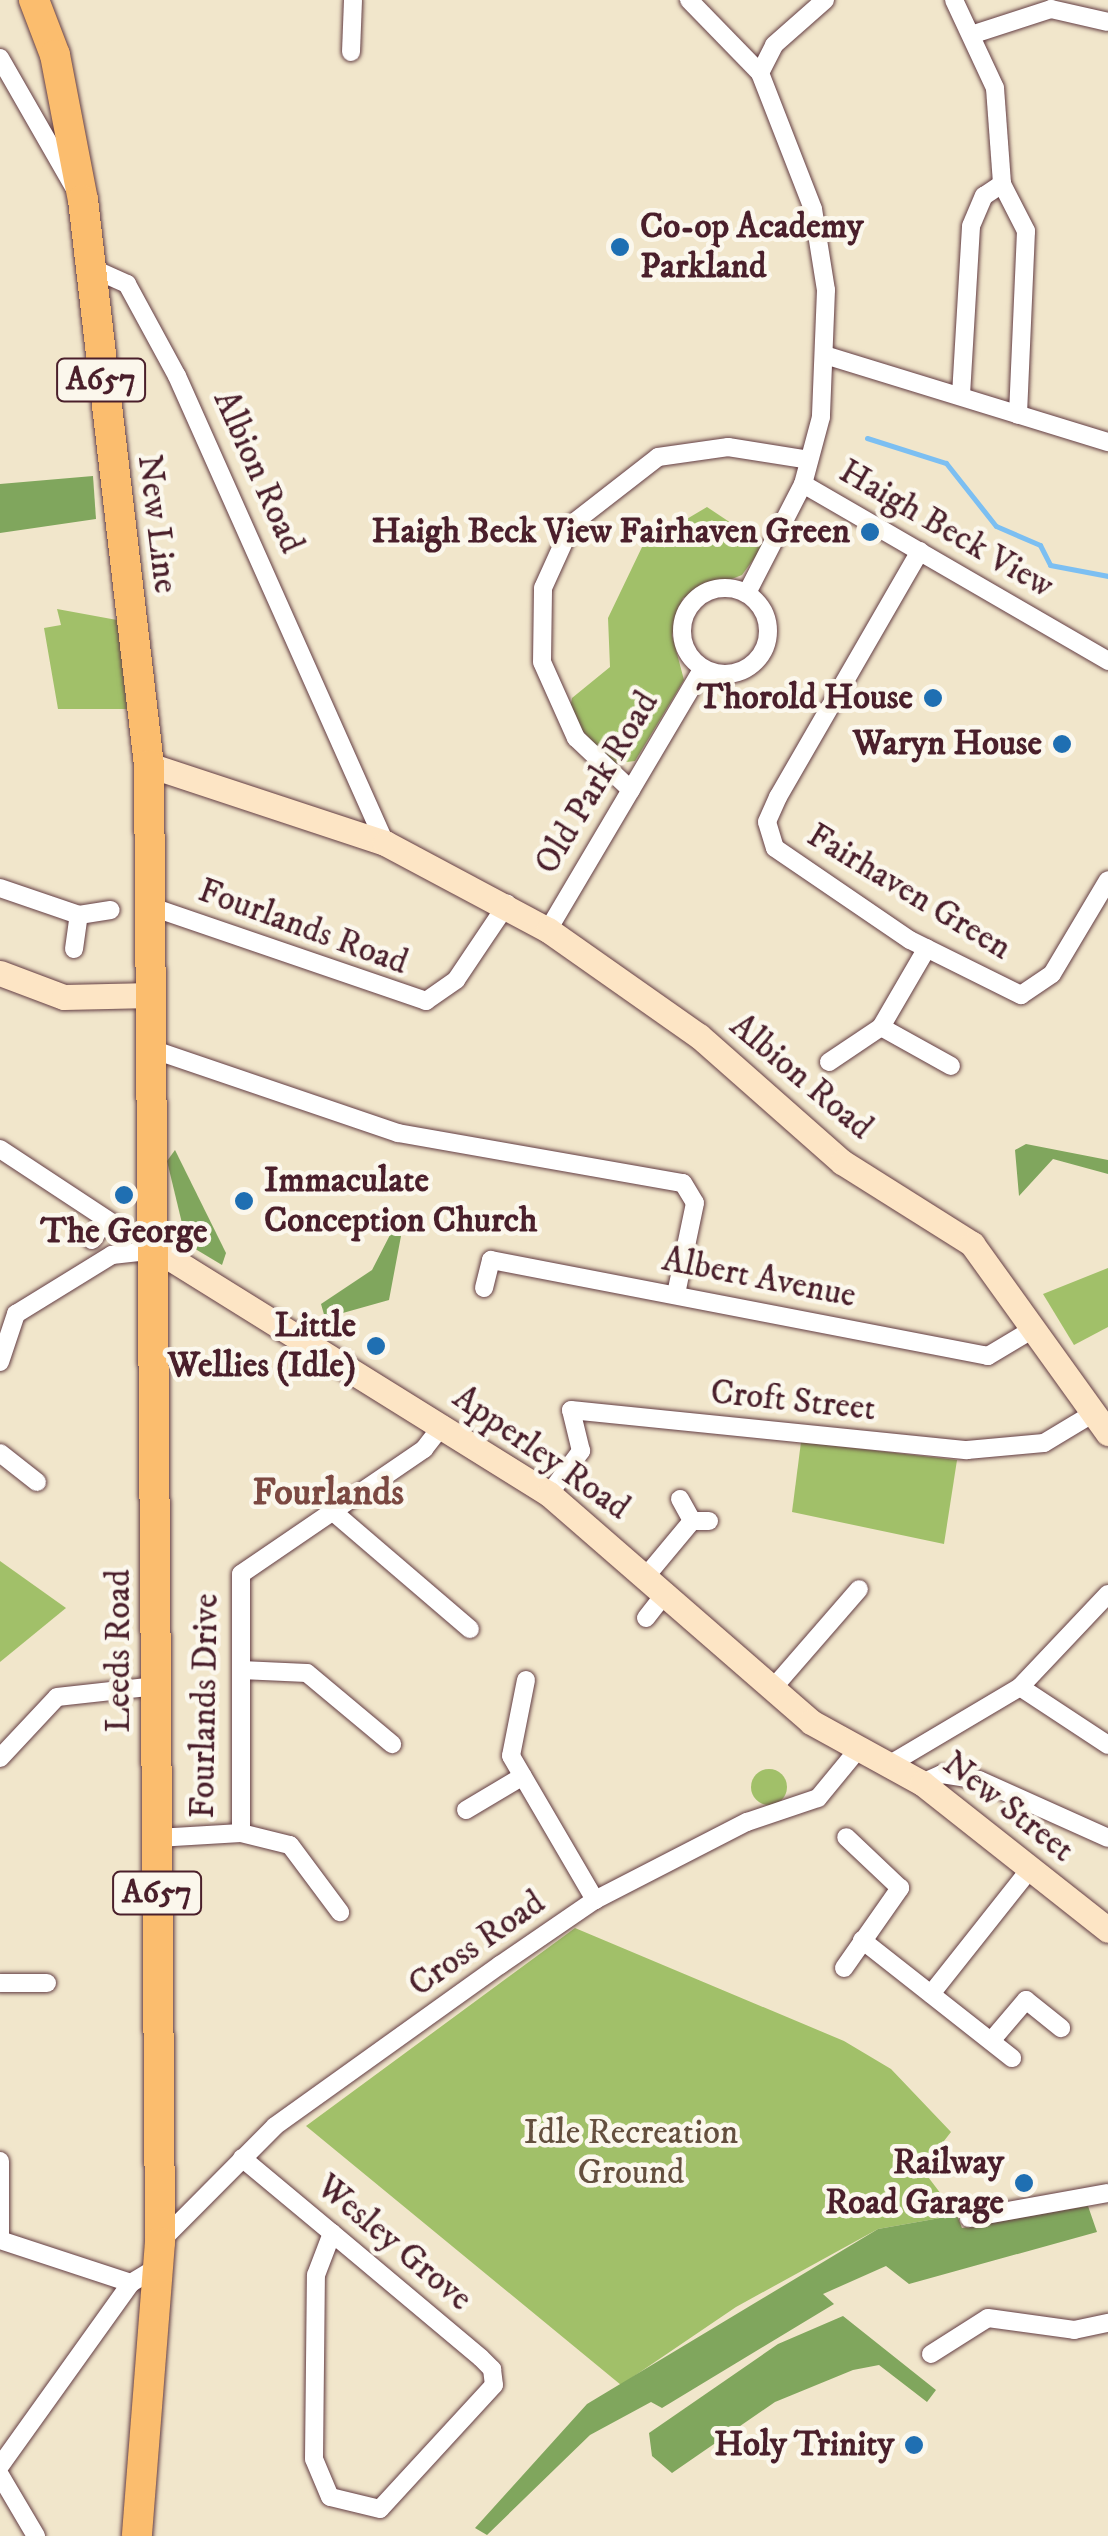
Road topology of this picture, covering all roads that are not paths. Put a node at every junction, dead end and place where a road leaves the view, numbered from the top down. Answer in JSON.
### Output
{"nodes":[{"id":1,"x":34,"y":0,"type":"edge"},
{"id":2,"x":353,"y":0,"type":"edge"},
{"id":3,"x":689,"y":0,"type":"edge"},
{"id":4,"x":825,"y":0,"type":"edge"},
{"id":5,"x":954,"y":0,"type":"edge"},
{"id":6,"x":1108,"y":22,"type":"edge"},
{"id":7,"x":974,"y":34,"type":"junction"},
{"id":8,"x":351,"y":52,"type":"dead end"},
{"id":9,"x":0,"y":58,"type":"edge"},
{"id":10,"x":760,"y":73,"type":"junction"},
{"id":11,"x":1002,"y":184,"type":"junction"},
{"id":12,"x":82,"y":200,"type":"junction"},
{"id":13,"x":87,"y":266,"type":"junction"},
{"id":14,"x":828,"y":356,"type":"junction"},
{"id":15,"x":960,"y":396,"type":"junction"},
{"id":16,"x":1018,"y":414,"type":"junction"},
{"id":17,"x":1108,"y":442,"type":"edge"},
{"id":18,"x":809,"y":460,"type":"junction"},
{"id":19,"x":803,"y":484,"type":"junction"},
{"id":20,"x":920,"y":551,"type":"junction"},
{"id":21,"x":748,"y":593,"type":"junction"},
{"id":22,"x":1108,"y":661,"type":"edge"},
{"id":23,"x":703,"y":668,"type":"junction"},
{"id":24,"x":149,"y":765,"type":"junction"},
{"id":25,"x":631,"y":790,"type":"junction"},
{"id":26,"x":385,"y":842,"type":"junction"},
{"id":27,"x":1108,"y":880,"type":"edge"},
{"id":28,"x":0,"y":888,"type":"edge"},
{"id":29,"x":506,"y":904,"type":"junction"},
{"id":30,"x":152,"y":906,"type":"junction"},
{"id":31,"x":111,"y":910,"type":"dead end"},
{"id":32,"x":79,"y":915,"type":"junction"},
{"id":33,"x":548,"y":930,"type":"junction"},
{"id":34,"x":74,"y":948,"type":"dead end"},
{"id":35,"x":927,"y":948,"type":"junction"},
{"id":36,"x":0,"y":974,"type":"edge"},
{"id":37,"x":152,"y":996,"type":"junction"},
{"id":38,"x":881,"y":1027,"type":"junction"},
{"id":39,"x":154,"y":1050,"type":"junction"},
{"id":40,"x":829,"y":1062,"type":"dead end"},
{"id":41,"x":951,"y":1066,"type":"dead end"},
{"id":42,"x":0,"y":1148,"type":"edge"},
{"id":43,"x":92,"y":1240,"type":"dead end"},
{"id":44,"x":157,"y":1250,"type":"junction"},
{"id":45,"x":484,"y":1288,"type":"dead end"},
{"id":46,"x":676,"y":1294,"type":"junction"},
{"id":47,"x":1036,"y":1328,"type":"junction"},
{"id":48,"x":0,"y":1362,"type":"edge"},
{"id":49,"x":1101,"y":1423,"type":"edge"},
{"id":50,"x":444,"y":1425,"type":"junction"},
{"id":51,"x":0,"y":1453,"type":"edge"},
{"id":52,"x":37,"y":1482,"type":"dead end"},
{"id":53,"x":549,"y":1494,"type":"junction"},
{"id":54,"x":680,"y":1499,"type":"dead end"},
{"id":55,"x":330,"y":1510,"type":"junction"},
{"id":56,"x":656,"y":1584,"type":"junction"},
{"id":57,"x":859,"y":1589,"type":"dead end"},
{"id":58,"x":1108,"y":1594,"type":"edge"},
{"id":59,"x":646,"y":1618,"type":"dead end"},
{"id":60,"x":470,"y":1628,"type":"dead end"},
{"id":61,"x":240,"y":1670,"type":"junction"},
{"id":62,"x":526,"y":1680,"type":"dead end"},
{"id":63,"x":156,"y":1686,"type":"junction"},
{"id":64,"x":1020,"y":1687,"type":"junction"},
{"id":65,"x":773,"y":1688,"type":"junction"},
{"id":66,"x":392,"y":1744,"type":"dead end"},
{"id":67,"x":1108,"y":1745,"type":"edge"},
{"id":68,"x":860,"y":1747,"type":"junction"},
{"id":69,"x":0,"y":1758,"type":"edge"},
{"id":70,"x":892,"y":1763,"type":"junction"},
{"id":71,"x":523,"y":1776,"type":"junction"},
{"id":72,"x":922,"y":1783,"type":"junction"},
{"id":73,"x":466,"y":1810,"type":"dead end"},
{"id":74,"x":241,"y":1834,"type":"junction"},
{"id":75,"x":846,"y":1837,"type":"dead end"},
{"id":76,"x":157,"y":1838,"type":"junction"},
{"id":77,"x":1108,"y":1838,"type":"edge"},
{"id":78,"x":1030,"y":1869,"type":"junction"},
{"id":79,"x":595,"y":1900,"type":"junction"},
{"id":80,"x":340,"y":1912,"type":"dead end"},
{"id":81,"x":1108,"y":1930,"type":"edge"},
{"id":82,"x":862,"y":1940,"type":"junction"},
{"id":83,"x":844,"y":1968,"type":"dead end"},
{"id":84,"x":0,"y":1982,"type":"edge"},
{"id":85,"x":47,"y":1983,"type":"dead end"},
{"id":86,"x":932,"y":1994,"type":"junction"},
{"id":87,"x":1062,"y":2028,"type":"dead end"},
{"id":88,"x":991,"y":2042,"type":"junction"},
{"id":89,"x":1012,"y":2058,"type":"dead end"},
{"id":90,"x":242,"y":2158,"type":"junction"},
{"id":91,"x":0,"y":2161,"type":"edge"},
{"id":92,"x":1108,"y":2194,"type":"edge"},
{"id":93,"x":968,"y":2218,"type":"dead end"},
{"id":94,"x":332,"y":2233,"type":"junction"},
{"id":95,"x":0,"y":2238,"type":"edge"},
{"id":96,"x":159,"y":2254,"type":"junction"},
{"id":97,"x":131,"y":2283,"type":"junction"},
{"id":98,"x":1108,"y":2323,"type":"edge"},
{"id":99,"x":931,"y":2354,"type":"dead end"},
{"id":100,"x":0,"y":2466,"type":"edge"},
{"id":101,"x":0,"y":2475,"type":"edge"},
{"id":102,"x":36,"y":2536,"type":"edge"},
{"id":103,"x":137,"y":2536,"type":"edge"}],
"edges":[{"from":1,"to":12,"type":"main road","name":"New Line","number":"A657"},
{"from":2,"to":8,"type":"street"},
{"from":3,"to":10,"type":"street"},
{"from":4,"to":10,"type":"street"},
{"from":5,"to":7,"type":"street"},
{"from":6,"to":7,"type":"street"},
{"from":7,"to":11,"type":"street"},
{"from":9,"to":12,"type":"street"},
{"from":10,"to":14,"type":"street"},
{"from":11,"to":15,"type":"street"},
{"from":11,"to":16,"type":"street"},
{"from":12,"to":13,"type":"main road","name":"New Line","number":"A657"},
{"from":13,"to":24,"type":"main road","name":"New Line","number":"A657"},
{"from":13,"to":26,"type":"street","name":"Albion Road"},
{"from":14,"to":15,"type":"street"},
{"from":14,"to":18,"type":"street"},
{"from":15,"to":16,"type":"street"},
{"from":16,"to":17,"type":"street"},
{"from":18,"to":19,"type":"street"},
{"from":18,"to":25,"type":"street"},
{"from":19,"to":20,"type":"street","name":"Haigh Beck View"},
{"from":19,"to":21,"type":"street"},
{"from":20,"to":22,"type":"street","name":"Haigh Beck View"},
{"from":20,"to":35,"type":"street","name":"Fairhaven Green"},
{"from":21,"to":23,"type":"street","name":"Old Park Road"},
{"from":21,"to":23,"type":"street","name":"Old Park Road"},
{"from":23,"to":25,"type":"street","name":"Old Park Road"},
{"from":24,"to":26,"type":"street","name":"Albion Road"},
{"from":24,"to":30,"type":"main road","name":"Leeds Road","number":"A657"},
{"from":25,"to":33,"type":"street","name":"Old Park Road"},
{"from":26,"to":29,"type":"street","name":"Albion Road"},
{"from":27,"to":35,"type":"street","name":"Fairhaven Green"},
{"from":28,"to":32,"type":"street"},
{"from":29,"to":30,"type":"street","name":"Fourlands Road"},
{"from":29,"to":33,"type":"street","name":"Albion Road"},
{"from":30,"to":37,"type":"main road","name":"Leeds Road","number":"A657"},
{"from":31,"to":32,"type":"street"},
{"from":32,"to":34,"type":"street"},
{"from":33,"to":47,"type":"street","name":"Albion Road"},
{"from":35,"to":38,"type":"street"},
{"from":36,"to":37,"type":"street"},
{"from":37,"to":39,"type":"main road","name":"Leeds Road","number":"A657"},
{"from":38,"to":40,"type":"street"},
{"from":38,"to":41,"type":"street"},
{"from":39,"to":44,"type":"main road","name":"Leeds Road","number":"A657"},
{"from":39,"to":46,"type":"street"},
{"from":42,"to":43,"type":"street"},
{"from":44,"to":48,"type":"street"},
{"from":44,"to":50,"type":"street","name":"Apperley Road"},
{"from":44,"to":63,"type":"main road","name":"Leeds Road","number":"A657"},
{"from":45,"to":46,"type":"street","name":"Albert Avenue"},
{"from":46,"to":47,"type":"street","name":"Albert Avenue"},
{"from":47,"to":49,"type":"street","name":"Albion Road"},
{"from":49,"to":53,"type":"street","name":"Croft Street"},
{"from":50,"to":53,"type":"street","name":"Apperley Road"},
{"from":50,"to":55,"type":"street","name":"Fourlands Drive"},
{"from":51,"to":52,"type":"street"},
{"from":53,"to":56,"type":"street","name":"Apperley Road"},
{"from":54,"to":56,"type":"street"},
{"from":55,"to":60,"type":"street"},
{"from":55,"to":61,"type":"street","name":"Fourlands Drive"},
{"from":56,"to":59,"type":"street"},
{"from":56,"to":65,"type":"street","name":"Apperley Road"},
{"from":57,"to":65,"type":"street"},
{"from":58,"to":64,"type":"street"},
{"from":61,"to":66,"type":"street"},
{"from":61,"to":74,"type":"street","name":"Fourlands Drive"},
{"from":62,"to":71,"type":"street"},
{"from":63,"to":69,"type":"street"},
{"from":63,"to":76,"type":"main road","name":"Leeds Road","number":"A657"},
{"from":64,"to":67,"type":"street"},
{"from":64,"to":70,"type":"street"},
{"from":65,"to":68,"type":"street","name":"Apperley Road"},
{"from":68,"to":70,"type":"street","name":"New Street"},
{"from":68,"to":79,"type":"street","name":"Cross Road"},
{"from":70,"to":72,"type":"street","name":"New Street"},
{"from":71,"to":73,"type":"street"},
{"from":71,"to":79,"type":"street"},
{"from":72,"to":77,"type":"street"},
{"from":72,"to":78,"type":"street","name":"New Street"},
{"from":74,"to":76,"type":"street","name":"Fourlands Drive"},
{"from":74,"to":80,"type":"street"},
{"from":75,"to":82,"type":"street"},
{"from":76,"to":96,"type":"main road","name":"Leeds Road","number":"A657"},
{"from":78,"to":81,"type":"street","name":"New Street"},
{"from":78,"to":86,"type":"street"},
{"from":79,"to":90,"type":"street","name":"Cross Road"},
{"from":82,"to":83,"type":"street"},
{"from":82,"to":86,"type":"street"},
{"from":84,"to":85,"type":"street"},
{"from":86,"to":88,"type":"street"},
{"from":87,"to":88,"type":"street"},
{"from":88,"to":89,"type":"street"},
{"from":90,"to":94,"type":"street","name":"Wesley Grove"},
{"from":90,"to":96,"type":"street","name":"Cross Road"},
{"from":91,"to":95,"type":"street"},
{"from":92,"to":93,"type":"street"},
{"from":94,"to":94,"type":"street","name":"Wesley Grove"},
{"from":95,"to":97,"type":"street"},
{"from":96,"to":97,"type":"street","name":"Cross Road"},
{"from":96,"to":103,"type":"main road","name":"Leeds Road","number":"A657"},
{"from":97,"to":100,"type":"street"},
{"from":98,"to":99,"type":"street"},
{"from":101,"to":102,"type":"street"}]}
